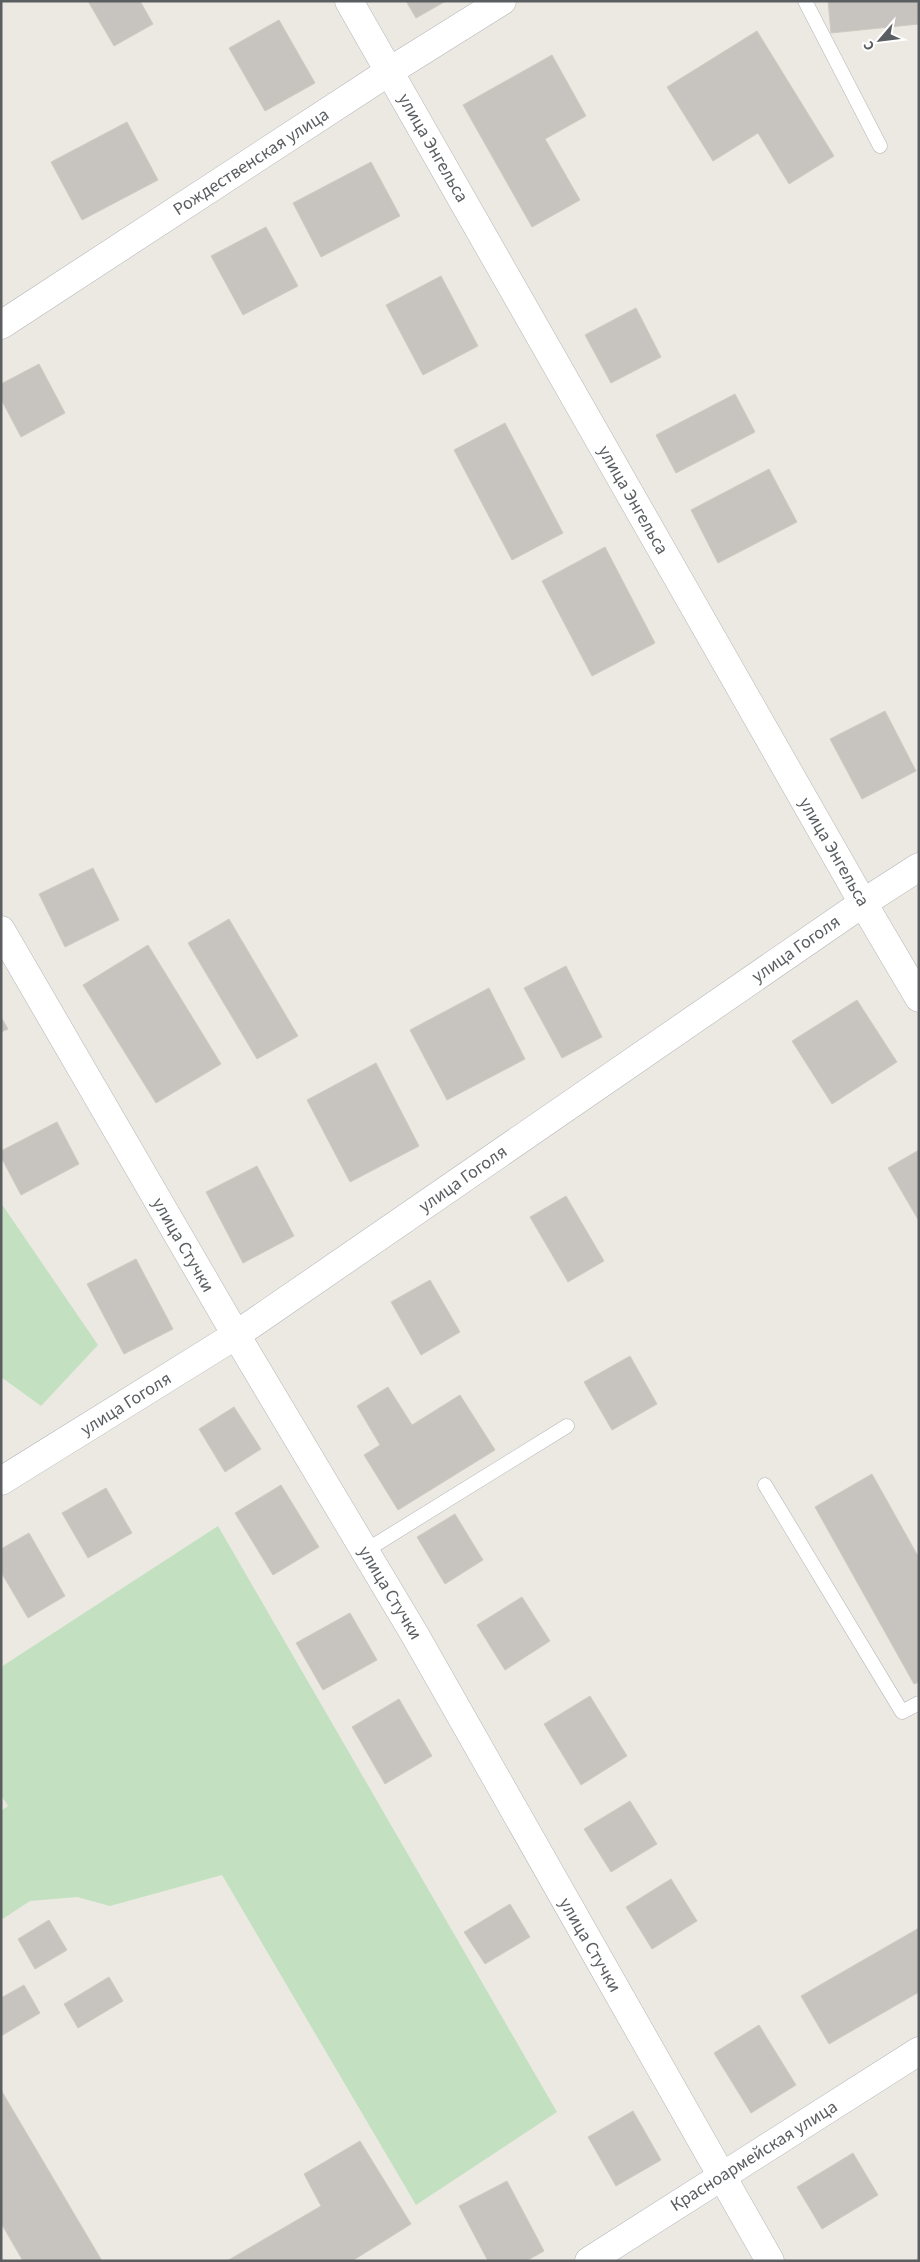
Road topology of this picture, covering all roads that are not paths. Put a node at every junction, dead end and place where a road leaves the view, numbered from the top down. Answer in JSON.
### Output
{"nodes":[{"id":1,"x":349,"y":1,"type":"edge"},
{"id":2,"x":502,"y":1,"type":"edge"},
{"id":3,"x":805,"y":1,"type":"edge"},
{"id":4,"x":390,"y":71,"type":"junction"},
{"id":5,"x":880,"y":146,"type":"dead end"},
{"id":6,"x":1,"y":325,"type":"edge"},
{"id":7,"x":919,"y":867,"type":"edge"},
{"id":8,"x":863,"y":903,"type":"junction"},
{"id":9,"x":1,"y":930,"type":"edge"},
{"id":10,"x":919,"y":998,"type":"edge"},
{"id":11,"x":236,"y":1335,"type":"junction"},
{"id":12,"x":567,"y":1426,"type":"dead end"},
{"id":13,"x":1,"y":1482,"type":"edge"},
{"id":14,"x":765,"y":1485,"type":"dead end"},
{"id":15,"x":365,"y":1551,"type":"junction"},
{"id":16,"x":919,"y":1703,"type":"edge"},
{"id":17,"x":919,"y":2051,"type":"edge"},
{"id":18,"x":722,"y":2178,"type":"junction"},
{"id":19,"x":605,"y":2256,"type":"edge"},
{"id":20,"x":770,"y":2261,"type":"edge"}],
"edges":[{"from":1,"to":4,"type":"street","name":"улица Энгельса"},
{"from":2,"to":4,"type":"street","name":"Рождественская улица"},
{"from":3,"to":5,"type":"lane"},
{"from":4,"to":6,"type":"street","name":"Рождественская улица"},
{"from":4,"to":8,"type":"street","name":"улица Энгельса"},
{"from":7,"to":8,"type":"street","name":"улица Гоголя"},
{"from":8,"to":10,"type":"street","name":"улица Энгельса"},
{"from":8,"to":11,"type":"street","name":"улица Гоголя"},
{"from":9,"to":11,"type":"street","name":"улица Стучки"},
{"from":11,"to":13,"type":"street","name":"улица Гоголя"},
{"from":11,"to":15,"type":"street","name":"улица Стучки"},
{"from":12,"to":15,"type":"lane"},
{"from":14,"to":16,"type":"lane"},
{"from":15,"to":18,"type":"street","name":"улица Стучки"},
{"from":17,"to":18,"type":"street","name":"Красноармейская улица"},
{"from":18,"to":19,"type":"street","name":"Красноармейская улица"},
{"from":18,"to":20,"type":"street","name":"улица Стучки"}]}
